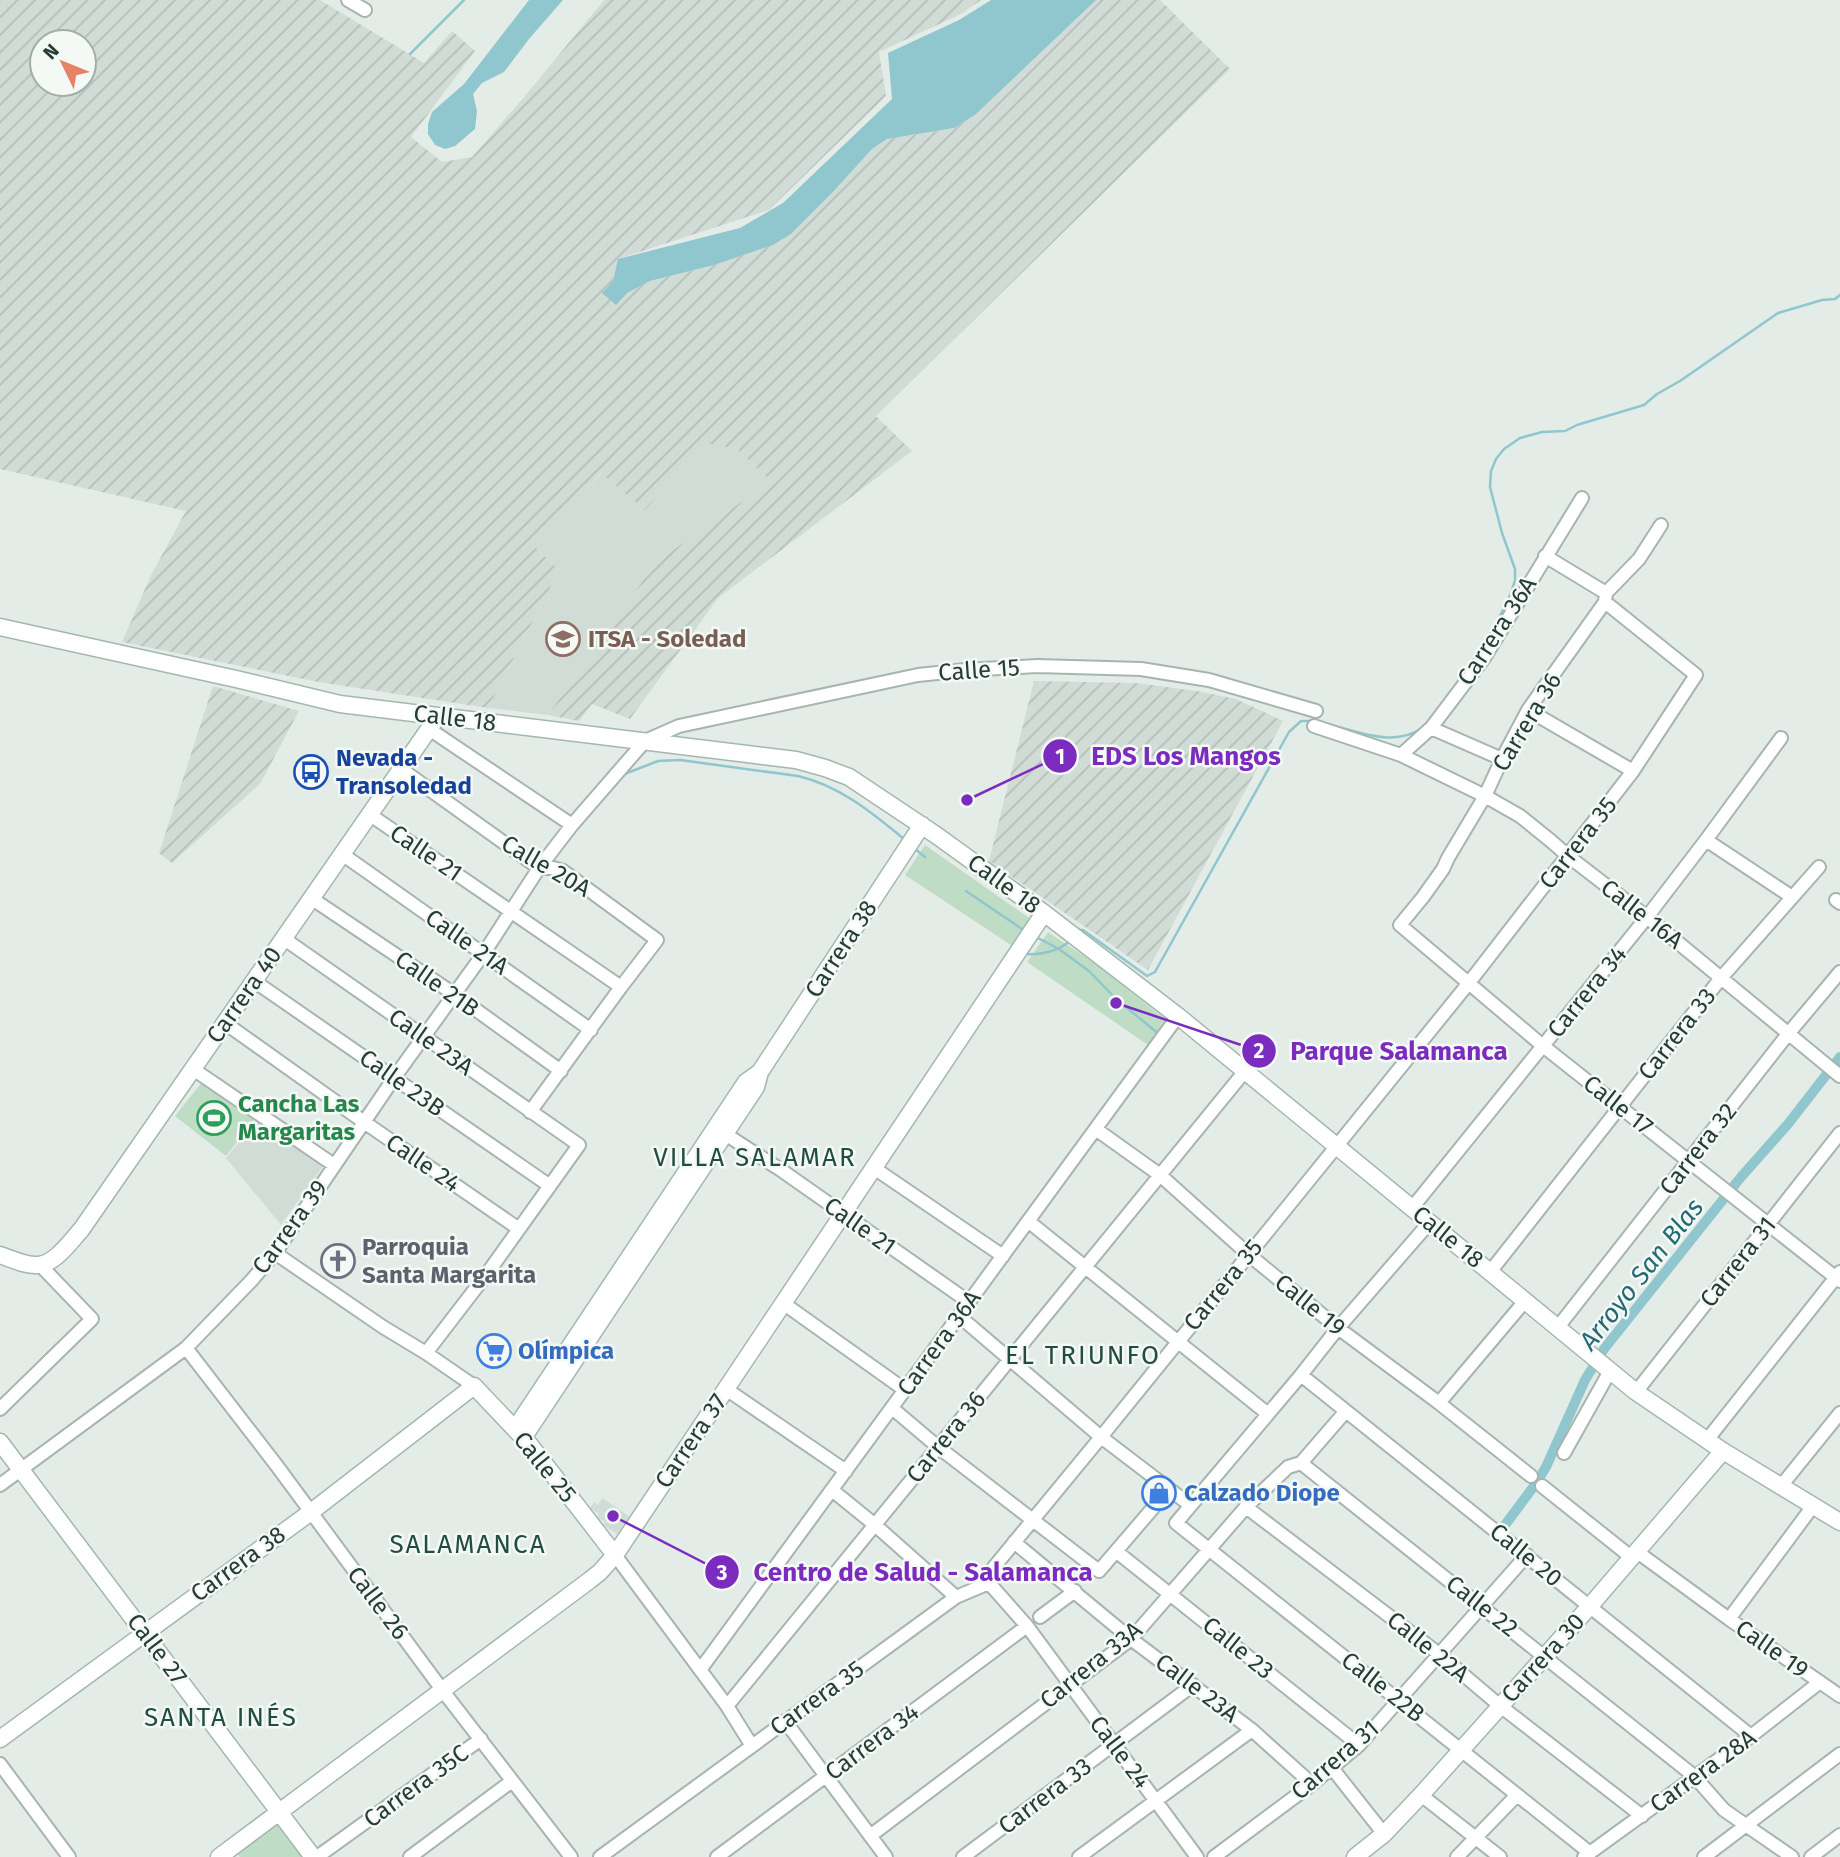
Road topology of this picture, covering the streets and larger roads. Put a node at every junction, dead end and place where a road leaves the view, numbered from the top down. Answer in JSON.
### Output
{"nodes":[{"id":1,"x":348,"y":0,"type":"edge"},
{"id":2,"x":365,"y":10,"type":"dead end"},
{"id":3,"x":1582,"y":498,"type":"dead end"},
{"id":4,"x":1661,"y":525,"type":"dead end"},
{"id":5,"x":1545,"y":556,"type":"junction"},
{"id":6,"x":1606,"y":598,"type":"junction"},
{"id":7,"x":0,"y":627,"type":"edge"},
{"id":8,"x":1528,"y":710,"type":"junction"},
{"id":9,"x":1316,"y":711,"type":"dead end"},
{"id":10,"x":433,"y":722,"type":"junction"},
{"id":11,"x":1314,"y":726,"type":"dead end"},
{"id":12,"x":1431,"y":729,"type":"junction"},
{"id":13,"x":1781,"y":738,"type":"dead end"},
{"id":14,"x":645,"y":741,"type":"junction"},
{"id":15,"x":1401,"y":755,"type":"junction"},
{"id":16,"x":1502,"y":759,"type":"junction"},
{"id":17,"x":401,"y":769,"type":"junction"},
{"id":18,"x":1633,"y":771,"type":"junction"},
{"id":19,"x":1485,"y":796,"type":"junction"},
{"id":20,"x":369,"y":814,"type":"junction"},
{"id":21,"x":572,"y":825,"type":"junction"},
{"id":22,"x":922,"y":825,"type":"junction"},
{"id":23,"x":1706,"y":840,"type":"junction"},
{"id":24,"x":342,"y":854,"type":"junction"},
{"id":25,"x":1568,"y":856,"type":"junction"},
{"id":26,"x":1819,"y":867,"type":"dead end"},
{"id":27,"x":539,"y":868,"type":"junction"},
{"id":28,"x":1792,"y":897,"type":"junction"},
{"id":29,"x":312,"y":898,"type":"junction"},
{"id":30,"x":512,"y":911,"type":"junction"},
{"id":31,"x":1044,"y":913,"type":"junction"},
{"id":32,"x":1647,"y":917,"type":"junction"},
{"id":33,"x":1400,"y":925,"type":"joint"},
{"id":34,"x":283,"y":938,"type":"junction"},
{"id":35,"x":484,"y":953,"type":"junction"},
{"id":36,"x":1840,"y":972,"type":"edge"},
{"id":37,"x":1721,"y":978,"type":"junction"},
{"id":38,"x":254,"y":981,"type":"junction"},
{"id":39,"x":1468,"y":984,"type":"junction"},
{"id":40,"x":621,"y":987,"type":"junction"},
{"id":41,"x":454,"y":994,"type":"junction"},
{"id":42,"x":1178,"y":1016,"type":"junction"},
{"id":43,"x":225,"y":1023,"type":"junction"},
{"id":44,"x":591,"y":1030,"type":"junction"},
{"id":45,"x":1788,"y":1034,"type":"junction"},
{"id":46,"x":423,"y":1037,"type":"junction"},
{"id":47,"x":1544,"y":1046,"type":"junction"},
{"id":48,"x":192,"y":1069,"type":"junction"},
{"id":49,"x":561,"y":1071,"type":"junction"},
{"id":50,"x":1245,"y":1071,"type":"junction"},
{"id":51,"x":1834,"y":1071,"type":"edge"},
{"id":52,"x":394,"y":1078,"type":"junction"},
{"id":53,"x":1620,"y":1107,"type":"junction"},
{"id":54,"x":530,"y":1112,"type":"junction"},
{"id":55,"x":364,"y":1122,"type":"junction"},
{"id":56,"x":720,"y":1130,"type":"junction"},
{"id":57,"x":1094,"y":1132,"type":"junction"},
{"id":58,"x":1840,"y":1133,"type":"edge"},
{"id":59,"x":1337,"y":1146,"type":"junction"},
{"id":60,"x":1689,"y":1161,"type":"junction"},
{"id":61,"x":334,"y":1165,"type":"junction"},
{"id":62,"x":874,"y":1168,"type":"junction"},
{"id":63,"x":1160,"y":1175,"type":"junction"},
{"id":64,"x":550,"y":1186,"type":"junction"},
{"id":65,"x":1412,"y":1208,"type":"junction"},
{"id":66,"x":843,"y":1214,"type":"junction"},
{"id":67,"x":1028,"y":1222,"type":"junction"},
{"id":68,"x":1430,"y":1222,"type":"junction"},
{"id":69,"x":1768,"y":1223,"type":"junction"},
{"id":70,"x":519,"y":1229,"type":"junction"},
{"id":71,"x":275,"y":1253,"type":"junction"},
{"id":72,"x":1248,"y":1254,"type":"junction"},
{"id":73,"x":0,"y":1255,"type":"edge"},
{"id":74,"x":1003,"y":1256,"type":"junction"},
{"id":75,"x":41,"y":1266,"type":"junction"},
{"id":76,"x":1086,"y":1266,"type":"junction"},
{"id":77,"x":1490,"y":1272,"type":"junction"},
{"id":78,"x":1839,"y":1277,"type":"edge"},
{"id":79,"x":1525,"y":1301,"type":"junction"},
{"id":80,"x":969,"y":1302,"type":"junction"},
{"id":81,"x":783,"y":1303,"type":"junction"},
{"id":82,"x":959,"y":1316,"type":"junction"},
{"id":83,"x":1558,"y":1327,"type":"junction"},
{"id":84,"x":1338,"y":1328,"type":"junction"},
{"id":85,"x":1178,"y":1342,"type":"junction"},
{"id":86,"x":186,"y":1348,"type":"junction"},
{"id":87,"x":426,"y":1353,"type":"junction"},
{"id":88,"x":1010,"y":1359,"type":"junction"},
{"id":89,"x":1606,"y":1368,"type":"junction"},
{"id":90,"x":1301,"y":1375,"type":"junction"},
{"id":91,"x":474,"y":1386,"type":"junction"},
{"id":92,"x":726,"y":1389,"type":"junction"},
{"id":93,"x":905,"y":1390,"type":"junction"},
{"id":94,"x":1636,"y":1392,"type":"junction"},
{"id":95,"x":1440,"y":1403,"type":"junction"},
{"id":96,"x":892,"y":1408,"type":"junction"},
{"id":97,"x":0,"y":1409,"type":"edge"},
{"id":98,"x":1346,"y":1411,"type":"junction"},
{"id":99,"x":1840,"y":1413,"type":"edge"},
{"id":100,"x":1268,"y":1414,"type":"junction"},
{"id":101,"x":519,"y":1433,"type":"junction"},
{"id":102,"x":1101,"y":1437,"type":"junction"},
{"id":103,"x":1706,"y":1440,"type":"junction"},
{"id":104,"x":0,"y":1442,"type":"edge"},
{"id":105,"x":938,"y":1447,"type":"junction"},
{"id":106,"x":1723,"y":1451,"type":"junction"},
{"id":107,"x":1564,"y":1453,"type":"dead end"},
{"id":108,"x":1301,"y":1463,"type":"junction"},
{"id":109,"x":21,"y":1469,"type":"junction"},
{"id":110,"x":846,"y":1471,"type":"junction"},
{"id":111,"x":1531,"y":1476,"type":"dead end"},
{"id":112,"x":0,"y":1485,"type":"edge"},
{"id":113,"x":1542,"y":1486,"type":"dead end"},
{"id":114,"x":1781,"y":1486,"type":"junction"},
{"id":115,"x":832,"y":1490,"type":"junction"},
{"id":116,"x":1189,"y":1505,"type":"junction"},
{"id":117,"x":1813,"y":1506,"type":"junction"},
{"id":118,"x":1246,"y":1507,"type":"junction"},
{"id":119,"x":1153,"y":1508,"type":"dead end"},
{"id":120,"x":311,"y":1512,"type":"junction"},
{"id":121,"x":1032,"y":1519,"type":"junction"},
{"id":122,"x":1840,"y":1522,"type":"edge"},
{"id":123,"x":875,"y":1525,"type":"junction"},
{"id":124,"x":1014,"y":1542,"type":"junction"},
{"id":125,"x":1208,"y":1548,"type":"junction"},
{"id":126,"x":1117,"y":1552,"type":"junction"},
{"id":127,"x":1634,"y":1554,"type":"junction"},
{"id":128,"x":615,"y":1555,"type":"junction"},
{"id":129,"x":1527,"y":1555,"type":"junction"},
{"id":130,"x":989,"y":1583,"type":"junction"},
{"id":131,"x":1074,"y":1591,"type":"junction"},
{"id":132,"x":1171,"y":1595,"type":"junction"},
{"id":133,"x":956,"y":1597,"type":"junction"},
{"id":134,"x":1482,"y":1606,"type":"junction"},
{"id":135,"x":1590,"y":1606,"type":"junction"},
{"id":136,"x":1040,"y":1617,"type":"dead end"},
{"id":137,"x":1729,"y":1619,"type":"junction"},
{"id":138,"x":1027,"y":1626,"type":"junction"},
{"id":139,"x":145,"y":1633,"type":"junction"},
{"id":140,"x":1130,"y":1639,"type":"junction"},
{"id":141,"x":1439,"y":1654,"type":"junction"},
{"id":142,"x":1544,"y":1656,"type":"junction"},
{"id":143,"x":701,"y":1670,"type":"junction"},
{"id":144,"x":1820,"y":1682,"type":"junction"},
{"id":145,"x":1070,"y":1684,"type":"junction"},
{"id":146,"x":1193,"y":1685,"type":"junction"},
{"id":147,"x":443,"y":1691,"type":"junction"},
{"id":148,"x":1840,"y":1696,"type":"edge"},
{"id":149,"x":1399,"y":1699,"type":"junction"},
{"id":150,"x":1499,"y":1705,"type":"junction"},
{"id":151,"x":727,"y":1706,"type":"junction"},
{"id":152,"x":785,"y":1721,"type":"junction"},
{"id":153,"x":1252,"y":1730,"type":"junction"},
{"id":154,"x":1751,"y":1736,"type":"junction"},
{"id":155,"x":0,"y":1739,"type":"edge"},
{"id":156,"x":481,"y":1739,"type":"junction"},
{"id":157,"x":1114,"y":1744,"type":"junction"},
{"id":158,"x":1359,"y":1745,"type":"junction"},
{"id":159,"x":752,"y":1746,"type":"junction"},
{"id":160,"x":1461,"y":1749,"type":"junction"},
{"id":161,"x":1840,"y":1754,"type":"edge"},
{"id":162,"x":0,"y":1764,"type":"edge"},
{"id":163,"x":1332,"y":1768,"type":"junction"},
{"id":164,"x":826,"y":1776,"type":"junction"},
{"id":165,"x":1694,"y":1776,"type":"junction"},
{"id":166,"x":512,"y":1781,"type":"junction"},
{"id":167,"x":1312,"y":1784,"type":"junction"},
{"id":168,"x":1517,"y":1794,"type":"junction"},
{"id":169,"x":1421,"y":1795,"type":"junction"},
{"id":170,"x":1156,"y":1799,"type":"junction"},
{"id":171,"x":279,"y":1812,"type":"junction"},
{"id":172,"x":1642,"y":1816,"type":"junction"},
{"id":173,"x":1746,"y":1826,"type":"junction"},
{"id":174,"x":1384,"y":1834,"type":"junction"},
{"id":175,"x":1840,"y":1835,"type":"edge"},
{"id":176,"x":870,"y":1836,"type":"junction"},
{"id":177,"x":1476,"y":1838,"type":"junction"},
{"id":178,"x":228,"y":1854,"type":"edge"},
{"id":179,"x":1587,"y":1855,"type":"edge"},
{"id":180,"x":69,"y":1857,"type":"edge"},
{"id":181,"x":315,"y":1857,"type":"edge"},
{"id":182,"x":410,"y":1857,"type":"edge"},
{"id":183,"x":571,"y":1857,"type":"edge"},
{"id":184,"x":600,"y":1857,"type":"edge"},
{"id":185,"x":717,"y":1857,"type":"edge"},
{"id":186,"x":886,"y":1857,"type":"edge"},
{"id":187,"x":964,"y":1857,"type":"edge"},
{"id":188,"x":1079,"y":1857,"type":"edge"},
{"id":189,"x":1197,"y":1857,"type":"edge"},
{"id":190,"x":1214,"y":1857,"type":"edge"},
{"id":191,"x":1355,"y":1857,"type":"edge"},
{"id":192,"x":1457,"y":1857,"type":"edge"},
{"id":193,"x":1500,"y":1857,"type":"edge"},
{"id":194,"x":1704,"y":1857,"type":"edge"},
{"id":195,"x":1792,"y":1857,"type":"edge"},
{"id":196,"x":1811,"y":1857,"type":"edge"}],
"edges":[{"from":1,"to":2,"type":"street"},
{"from":3,"to":5,"type":"street","name":"Carrera 36A"},
{"from":4,"to":6,"type":"street","name":"Carrera 36"},
{"from":5,"to":6,"type":"street"},
{"from":5,"to":12,"type":"street","name":"Carrera 36A"},
{"from":6,"to":8,"type":"street","name":"Carrera 36"},
{"from":6,"to":18,"type":"street","name":"Carrera 35"},
{"from":7,"to":10,"type":"street","name":"Calle 18"},
{"from":8,"to":16,"type":"street","name":"Carrera 36"},
{"from":8,"to":18,"type":"street"},
{"from":9,"to":14,"type":"street","name":"Calle 15"},
{"from":10,"to":14,"type":"street","name":"Calle 18"},
{"from":10,"to":17,"type":"street","name":"Carrera 40"},
{"from":10,"to":21,"type":"street"},
{"from":11,"to":15,"type":"street","name":"Calle 16A"},
{"from":12,"to":15,"type":"street","name":"Carrera 36A"},
{"from":12,"to":16,"type":"street"},
{"from":13,"to":23,"type":"street","name":"Carrera 34"},
{"from":14,"to":21,"type":"street","name":"Carrera 39"},
{"from":14,"to":22,"type":"street","name":"Calle 18"},
{"from":15,"to":19,"type":"street","name":"Calle 16A"},
{"from":16,"to":19,"type":"street","name":"Carrera 36"},
{"from":17,"to":20,"type":"street","name":"Carrera 40"},
{"from":17,"to":27,"type":"street","name":"Calle 20A"},
{"from":18,"to":25,"type":"street","name":"Carrera 35"},
{"from":19,"to":25,"type":"street","name":"Calle 16A"},
{"from":19,"to":33,"type":"street","name":"Carrera 36"},
{"from":20,"to":24,"type":"street","name":"Carrera 40"},
{"from":20,"to":30,"type":"street","name":"Calle 21"},
{"from":21,"to":27,"type":"street","name":"Carrera 39"},
{"from":22,"to":31,"type":"street","name":"Calle 18"},
{"from":22,"to":56,"type":"street","name":"Carrera 38"},
{"from":23,"to":28,"type":"street"},
{"from":23,"to":32,"type":"street","name":"Carrera 34"},
{"from":24,"to":29,"type":"street","name":"Carrera 40"},
{"from":24,"to":35,"type":"street","name":"Calle 21A"},
{"from":25,"to":32,"type":"street","name":"Calle 16A"},
{"from":25,"to":39,"type":"street","name":"Carrera 35"},
{"from":26,"to":28,"type":"street","name":"Carrera 33"},
{"from":27,"to":30,"type":"street","name":"Carrera 39"},
{"from":27,"to":40,"type":"street","name":"Calle 20A"},
{"from":28,"to":37,"type":"street","name":"Carrera 33"},
{"from":29,"to":34,"type":"street","name":"Carrera 40"},
{"from":29,"to":41,"type":"street","name":"Calle 21B"},
{"from":30,"to":35,"type":"street","name":"Carrera 39"},
{"from":30,"to":40,"type":"street","name":"Calle 21"},
{"from":31,"to":42,"type":"street","name":"Calle 18"},
{"from":31,"to":62,"type":"street","name":"Carrera 37"},
{"from":32,"to":37,"type":"street","name":"Calle 16A"},
{"from":32,"to":47,"type":"street","name":"Carrera 34"},
{"from":33,"to":39,"type":"street","name":"Calle 17"},
{"from":34,"to":38,"type":"street","name":"Carrera 40"},
{"from":34,"to":46,"type":"street","name":"Calle 23A"},
{"from":35,"to":41,"type":"street","name":"Carrera 39"},
{"from":35,"to":44,"type":"street","name":"Calle 21A"},
{"from":36,"to":45,"type":"street","name":"Carrera 32"},
{"from":37,"to":45,"type":"street","name":"Calle 16A"},
{"from":37,"to":53,"type":"street","name":"Carrera 33"},
{"from":38,"to":43,"type":"street","name":"Carrera 40"},
{"from":38,"to":52,"type":"street","name":"Calle 23B"},
{"from":39,"to":47,"type":"street","name":"Calle 17"},
{"from":39,"to":59,"type":"street","name":"Carrera 35"},
{"from":40,"to":44,"type":"street"},
{"from":41,"to":46,"type":"street","name":"Carrera 39"},
{"from":41,"to":49,"type":"street","name":"Calle 21B"},
{"from":42,"to":50,"type":"street","name":"Calle 18"},
{"from":42,"to":57,"type":"street","name":"Carrera 36A"},
{"from":43,"to":48,"type":"street","name":"Carrera 40"},
{"from":43,"to":55,"type":"street","name":"Calle 24"},
{"from":44,"to":49,"type":"street"},
{"from":45,"to":51,"type":"street","name":"Calle 16A"},
{"from":45,"to":60,"type":"street","name":"Carrera 32"},
{"from":46,"to":52,"type":"street","name":"Carrera 39"},
{"from":46,"to":54,"type":"street","name":"Calle 23A"},
{"from":47,"to":53,"type":"street","name":"Calle 17"},
{"from":47,"to":65,"type":"street","name":"Carrera 34"},
{"from":48,"to":61,"type":"street"},
{"from":48,"to":75,"type":"street","name":"Carrera 40"},
{"from":49,"to":54,"type":"street"},
{"from":50,"to":59,"type":"street","name":"Calle 18"},
{"from":50,"to":63,"type":"street","name":"Carrera 36"},
{"from":52,"to":55,"type":"street","name":"Carrera 39"},
{"from":52,"to":64,"type":"street","name":"Calle 23B"},
{"from":53,"to":60,"type":"street","name":"Calle 17"},
{"from":53,"to":77,"type":"street","name":"Carrera 33"},
{"from":54,"to":64,"type":"street","name":"Calle 23A"},
{"from":55,"to":61,"type":"street","name":"Carrera 39"},
{"from":55,"to":70,"type":"street","name":"Calle 24"},
{"from":56,"to":66,"type":"street","name":"Calle 21"},
{"from":56,"to":101,"type":"street","name":"Carrera 38"},
{"from":57,"to":63,"type":"street","name":"Calle 19"},
{"from":57,"to":67,"type":"street","name":"Carrera 36A"},
{"from":58,"to":69,"type":"street","name":"Carrera 31"},
{"from":59,"to":65,"type":"street","name":"Calle 18"},
{"from":59,"to":72,"type":"street","name":"Carrera 35"},
{"from":60,"to":69,"type":"street","name":"Calle 17"},
{"from":60,"to":83,"type":"street","name":"Carrera 32"},
{"from":61,"to":71,"type":"street","name":"Carrera 39"},
{"from":62,"to":66,"type":"street","name":"Carrera 37"},
{"from":62,"to":74,"type":"street"},
{"from":63,"to":72,"type":"street","name":"Calle 19"},
{"from":63,"to":76,"type":"street","name":"Carrera 36"},
{"from":64,"to":70,"type":"street"},
{"from":65,"to":68,"type":"street","name":"Calle 18"},
{"from":66,"to":80,"type":"street","name":"Calle 21"},
{"from":66,"to":81,"type":"street","name":"Carrera 37"},
{"from":67,"to":74,"type":"street","name":"Carrera 36A"},
{"from":67,"to":76,"type":"street"},
{"from":68,"to":77,"type":"street","name":"Calle 18"},
{"from":68,"to":84,"type":"street"},
{"from":69,"to":78,"type":"street","name":"Calle 17"},
{"from":69,"to":94,"type":"street","name":"Carrera 31"},
{"from":70,"to":87,"type":"street"},
{"from":71,"to":86,"type":"street","name":"Carrera 39"},
{"from":71,"to":87,"type":"street","name":"Calle 25"},
{"from":72,"to":84,"type":"street","name":"Calle 19"},
{"from":72,"to":85,"type":"street","name":"Carrera 35"},
{"from":73,"to":75,"type":"street"},
{"from":74,"to":80,"type":"street","name":"Carrera 36A"},
{"from":75,"to":97,"type":"street"},
{"from":76,"to":85,"type":"street"},
{"from":76,"to":88,"type":"street","name":"Carrera 36"},
{"from":77,"to":79,"type":"street","name":"Calle 18"},
{"from":78,"to":103,"type":"street"},
{"from":79,"to":83,"type":"street","name":"Calle 18"},
{"from":79,"to":95,"type":"street"},
{"from":80,"to":82,"type":"street","name":"Carrera 36A"},
{"from":81,"to":92,"type":"street","name":"Carrera 37"},
{"from":81,"to":93,"type":"street"},
{"from":82,"to":88,"type":"street"},
{"from":82,"to":93,"type":"street","name":"Carrera 36A"},
{"from":83,"to":89,"type":"street","name":"Calle 18"},
{"from":84,"to":90,"type":"street"},
{"from":84,"to":95,"type":"street","name":"Calle 19"},
{"from":85,"to":100,"type":"street"},
{"from":85,"to":102,"type":"street","name":"Carrera 35"},
{"from":86,"to":109,"type":"street","name":"Carrera 39"},
{"from":86,"to":120,"type":"street","name":"Calle 26"},
{"from":87,"to":91,"type":"street","name":"Calle 25"},
{"from":88,"to":102,"type":"street"},
{"from":88,"to":105,"type":"street","name":"Carrera 36"},
{"from":89,"to":94,"type":"street","name":"Calle 18"},
{"from":89,"to":107,"type":"street"},
{"from":90,"to":98,"type":"street","name":"Calle 20"},
{"from":90,"to":100,"type":"street"},
{"from":91,"to":101,"type":"street","name":"Calle 25"},
{"from":91,"to":120,"type":"street","name":"Carrera 38"},
{"from":92,"to":110,"type":"street"},
{"from":92,"to":128,"type":"street","name":"Carrera 37"},
{"from":93,"to":96,"type":"street","name":"Carrera 36A"},
{"from":94,"to":103,"type":"street","name":"Calle 18"},
{"from":95,"to":111,"type":"street","name":"Calle 19"},
{"from":96,"to":105,"type":"street"},
{"from":96,"to":110,"type":"street","name":"Carrera 36A"},
{"from":98,"to":108,"type":"street","name":"Carrera 33A"},
{"from":98,"to":129,"type":"street","name":"Calle 20"},
{"from":99,"to":114,"type":"street"},
{"from":100,"to":116,"type":"street"},
{"from":101,"to":128,"type":"street","name":"Calle 25"},
{"from":102,"to":116,"type":"street"},
{"from":102,"to":121,"type":"street","name":"Carrera 35"},
{"from":103,"to":106,"type":"street","name":"Calle 18"},
{"from":104,"to":109,"type":"street","name":"Calle 27"},
{"from":105,"to":121,"type":"street"},
{"from":105,"to":123,"type":"street","name":"Carrera 36"},
{"from":106,"to":114,"type":"street","name":"Calle 18"},
{"from":106,"to":127,"type":"street","name":"Carrera 30"},
{"from":108,"to":118,"type":"street","name":"Carrera 33A"},
{"from":108,"to":134,"type":"street","name":"Calle 22"},
{"from":109,"to":112,"type":"street","name":"Carrera 39"},
{"from":109,"to":139,"type":"street","name":"Calle 27"},
{"from":110,"to":115,"type":"street","name":"Carrera 36A"},
{"from":113,"to":127,"type":"street","name":"Calle 19"},
{"from":114,"to":117,"type":"street","name":"Calle 18"},
{"from":115,"to":123,"type":"street"},
{"from":115,"to":143,"type":"street","name":"Carrera 36A"},
{"from":116,"to":125,"type":"street","name":"Calle 22B"},
{"from":117,"to":122,"type":"street","name":"Calle 18"},
{"from":117,"to":137,"type":"street"},
{"from":118,"to":125,"type":"street","name":"Carrera 33A"},
{"from":118,"to":141,"type":"street","name":"Calle 22A"},
{"from":119,"to":126,"type":"street"},
{"from":120,"to":139,"type":"street","name":"Carrera 38"},
{"from":120,"to":147,"type":"street","name":"Calle 26"},
{"from":121,"to":124,"type":"street","name":"Carrera 35"},
{"from":121,"to":126,"type":"street"},
{"from":123,"to":133,"type":"street"},
{"from":123,"to":151,"type":"street","name":"Carrera 36"},
{"from":124,"to":130,"type":"street","name":"Carrera 35"},
{"from":124,"to":131,"type":"street","name":"Calle 23A"},
{"from":125,"to":132,"type":"street","name":"Carrera 33A"},
{"from":125,"to":149,"type":"street","name":"Calle 22B"},
{"from":126,"to":132,"type":"street","name":"Calle 23"},
{"from":127,"to":135,"type":"street","name":"Carrera 30"},
{"from":127,"to":137,"type":"street","name":"Calle 19"},
{"from":128,"to":143,"type":"street","name":"Calle 25"},
{"from":128,"to":147,"type":"street","name":"Carrera 37"},
{"from":129,"to":134,"type":"street","name":"Carrera 31"},
{"from":129,"to":135,"type":"street","name":"Calle 20"},
{"from":130,"to":133,"type":"street","name":"Carrera 35"},
{"from":130,"to":138,"type":"street","name":"Calle 24"},
{"from":131,"to":136,"type":"street"},
{"from":131,"to":140,"type":"street","name":"Calle 23A"},
{"from":132,"to":140,"type":"street","name":"Carrera 33A"},
{"from":132,"to":158,"type":"street","name":"Calle 23"},
{"from":133,"to":152,"type":"street","name":"Carrera 35"},
{"from":134,"to":141,"type":"street","name":"Carrera 31"},
{"from":134,"to":142,"type":"street","name":"Calle 22"},
{"from":135,"to":142,"type":"street","name":"Carrera 30"},
{"from":135,"to":154,"type":"street","name":"Calle 20"},
{"from":137,"to":144,"type":"street","name":"Calle 19"},
{"from":138,"to":145,"type":"street","name":"Calle 24"},
{"from":138,"to":164,"type":"street","name":"Carrera 34"},
{"from":139,"to":155,"type":"street","name":"Carrera 38"},
{"from":139,"to":171,"type":"street","name":"Calle 27"},
{"from":140,"to":145,"type":"street","name":"Carrera 33A"},
{"from":140,"to":146,"type":"street","name":"Calle 23A"},
{"from":141,"to":149,"type":"street","name":"Carrera 31"},
{"from":141,"to":150,"type":"street","name":"Calle 22A"},
{"from":142,"to":150,"type":"street","name":"Carrera 30"},
{"from":142,"to":165,"type":"street","name":"Calle 22"},
{"from":143,"to":151,"type":"street","name":"Calle 25"},
{"from":144,"to":148,"type":"street","name":"Calle 19"},
{"from":144,"to":154,"type":"street","name":"Carrera 28A"},
{"from":145,"to":157,"type":"street","name":"Calle 24"},
{"from":145,"to":176,"type":"street","name":"Carrera 33A"},
{"from":146,"to":153,"type":"street","name":"Calle 23A"},
{"from":146,"to":157,"type":"street","name":"Carrera 33"},
{"from":147,"to":156,"type":"street","name":"Calle 26"},
{"from":147,"to":171,"type":"street","name":"Carrera 37"},
{"from":149,"to":158,"type":"street","name":"Carrera 31"},
{"from":149,"to":160,"type":"street","name":"Calle 22B"},
{"from":150,"to":160,"type":"street","name":"Carrera 30"},
{"from":150,"to":172,"type":"street","name":"Calle 22A"},
{"from":151,"to":159,"type":"street","name":"Calle 25"},
{"from":152,"to":159,"type":"street","name":"Carrera 35"},
{"from":152,"to":164,"type":"street"},
{"from":153,"to":167,"type":"street","name":"Calle 23A"},
{"from":153,"to":170,"type":"street"},
{"from":154,"to":165,"type":"street","name":"Carrera 28A"},
{"from":156,"to":166,"type":"street","name":"Calle 26"},
{"from":156,"to":181,"type":"street","name":"Carrera 35C"},
{"from":157,"to":170,"type":"street","name":"Calle 24"},
{"from":157,"to":187,"type":"street","name":"Carrera 33"},
{"from":158,"to":163,"type":"street","name":"Carrera 31"},
{"from":159,"to":184,"type":"street","name":"Carrera 35"},
{"from":160,"to":168,"type":"street","name":"Calle 22B"},
{"from":160,"to":169,"type":"street","name":"Carrera 30"},
{"from":161,"to":173,"type":"street"},
{"from":162,"to":180,"type":"street"},
{"from":163,"to":167,"type":"street","name":"Carrera 31"},
{"from":163,"to":174,"type":"street"},
{"from":164,"to":176,"type":"street"},
{"from":164,"to":185,"type":"street","name":"Carrera 34"},
{"from":165,"to":172,"type":"street","name":"Carrera 28A"},
{"from":165,"to":173,"type":"street","name":"Calle 22"},
{"from":166,"to":182,"type":"street"},
{"from":166,"to":183,"type":"street","name":"Calle 26"},
{"from":167,"to":190,"type":"street","name":"Carrera 31"},
{"from":168,"to":177,"type":"street"},
{"from":168,"to":179,"type":"street","name":"Calle 22B"},
{"from":169,"to":174,"type":"street","name":"Carrera 30"},
{"from":169,"to":177,"type":"street"},
{"from":170,"to":188,"type":"street"},
{"from":170,"to":189,"type":"street","name":"Calle 24"},
{"from":171,"to":178,"type":"street","name":"Carrera 37"},
{"from":171,"to":181,"type":"street","name":"Calle 27"},
{"from":172,"to":179,"type":"street","name":"Carrera 28A"},
{"from":173,"to":194,"type":"street"},
{"from":173,"to":195,"type":"street","name":"Calle 22"},
{"from":174,"to":191,"type":"street","name":"Carrera 30"},
{"from":175,"to":196,"type":"street"},
{"from":176,"to":186,"type":"street"},
{"from":177,"to":192,"type":"street"},
{"from":177,"to":193,"type":"street"}]}
